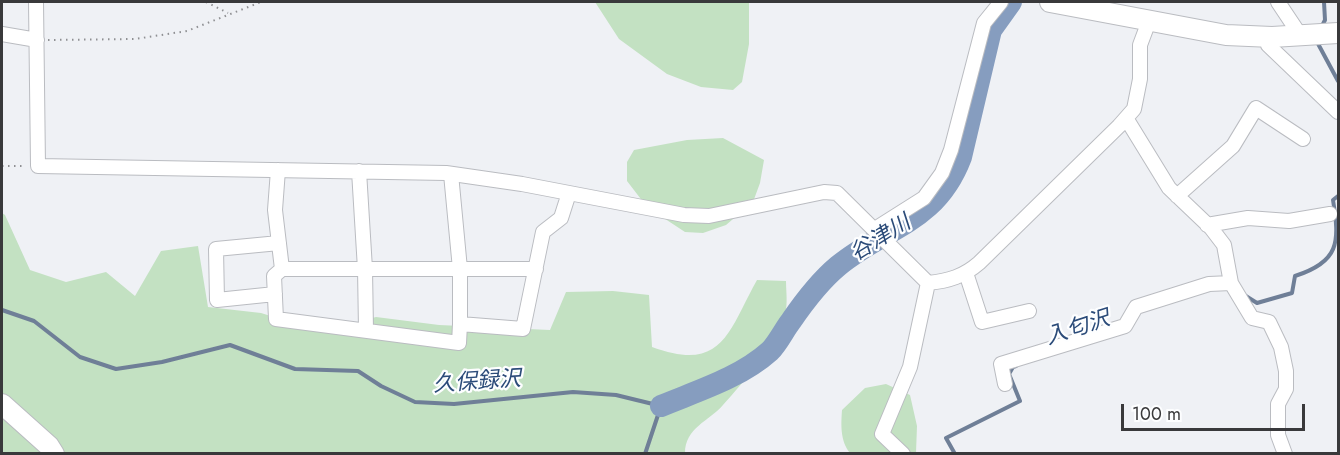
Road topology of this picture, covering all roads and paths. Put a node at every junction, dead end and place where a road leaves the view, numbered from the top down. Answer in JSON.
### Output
{"nodes":[{"id":1,"x":36,"y":2,"type":"edge"},
{"id":2,"x":206,"y":2,"type":"edge"},
{"id":3,"x":261,"y":2,"type":"edge"},
{"id":4,"x":1001,"y":2,"type":"edge"},
{"id":5,"x":1050,"y":2,"type":"edge"},
{"id":6,"x":1278,"y":2,"type":"edge"},
{"id":7,"x":228,"y":13,"type":"junction"},
{"id":8,"x":1149,"y":21,"type":"junction"},
{"id":9,"x":1338,"y":33,"type":"edge"},
{"id":10,"x":2,"y":34,"type":"edge"},
{"id":11,"x":1300,"y":35,"type":"junction"},
{"id":12,"x":1267,"y":36,"type":"junction"},
{"id":13,"x":37,"y":40,"type":"junction"},
{"id":14,"x":1338,"y":112,"type":"edge"},
{"id":15,"x":1126,"y":118,"type":"junction"},
{"id":16,"x":1303,"y":139,"type":"dead end"},
{"id":17,"x":2,"y":166,"type":"edge"},
{"id":18,"x":38,"y":166,"type":"junction"},
{"id":19,"x":278,"y":170,"type":"junction"},
{"id":20,"x":360,"y":171,"type":"junction"},
{"id":21,"x":451,"y":174,"type":"junction"},
{"id":22,"x":569,"y":193,"type":"junction"},
{"id":23,"x":1177,"y":196,"type":"junction"},
{"id":24,"x":1330,"y":214,"type":"dead end"},
{"id":25,"x":1207,"y":225,"type":"junction"},
{"id":26,"x":874,"y":229,"type":"junction"},
{"id":27,"x":279,"y":243,"type":"junction"},
{"id":28,"x":365,"y":269,"type":"junction"},
{"id":29,"x":460,"y":269,"type":"junction"},
{"id":30,"x":536,"y":269,"type":"junction"},
{"id":31,"x":282,"y":270,"type":"junction"},
{"id":32,"x":966,"y":273,"type":"junction"},
{"id":33,"x":928,"y":283,"type":"junction"},
{"id":34,"x":1231,"y":283,"type":"junction"},
{"id":35,"x":275,"y":294,"type":"junction"},
{"id":36,"x":1029,"y":311,"type":"dead end"},
{"id":37,"x":460,"y":324,"type":"junction"},
{"id":38,"x":366,"y":330,"type":"junction"},
{"id":39,"x":1005,"y":384,"type":"dead end"},
{"id":40,"x":2,"y":404,"type":"edge"},
{"id":41,"x":54,"y":453,"type":"edge"},
{"id":42,"x":903,"y":453,"type":"edge"},
{"id":43,"x":1285,"y":453,"type":"edge"}],
"edges":[{"from":1,"to":13,"type":"street"},
{"from":2,"to":7,"type":"path"},
{"from":3,"to":7,"type":"path"},
{"from":4,"to":26,"type":"street"},
{"from":5,"to":8,"type":"street"},
{"from":6,"to":11,"type":"street"},
{"from":7,"to":13,"type":"path"},
{"from":8,"to":12,"type":"street"},
{"from":8,"to":15,"type":"street"},
{"from":9,"to":11,"type":"street"},
{"from":10,"to":13,"type":"street"},
{"from":11,"to":12,"type":"street"},
{"from":12,"to":14,"type":"street"},
{"from":13,"to":18,"type":"street"},
{"from":15,"to":23,"type":"street"},
{"from":15,"to":32,"type":"street"},
{"from":16,"to":23,"type":"street"},
{"from":17,"to":18,"type":"path"},
{"from":18,"to":19,"type":"street"},
{"from":19,"to":20,"type":"street"},
{"from":19,"to":27,"type":"street"},
{"from":20,"to":21,"type":"street"},
{"from":20,"to":28,"type":"street"},
{"from":21,"to":22,"type":"street"},
{"from":21,"to":29,"type":"street"},
{"from":22,"to":26,"type":"street"},
{"from":22,"to":30,"type":"street"},
{"from":23,"to":25,"type":"street"},
{"from":24,"to":25,"type":"street"},
{"from":25,"to":34,"type":"street"},
{"from":26,"to":33,"type":"street"},
{"from":27,"to":31,"type":"street"},
{"from":27,"to":35,"type":"street"},
{"from":28,"to":29,"type":"street"},
{"from":28,"to":31,"type":"street"},
{"from":28,"to":38,"type":"street"},
{"from":29,"to":30,"type":"street"},
{"from":29,"to":37,"type":"street"},
{"from":30,"to":37,"type":"street"},
{"from":31,"to":35,"type":"street"},
{"from":32,"to":33,"type":"street"},
{"from":32,"to":36,"type":"street"},
{"from":33,"to":42,"type":"street"},
{"from":34,"to":39,"type":"street"},
{"from":34,"to":43,"type":"street"},
{"from":35,"to":38,"type":"street"},
{"from":37,"to":38,"type":"street"},
{"from":40,"to":41,"type":"street"}]}
